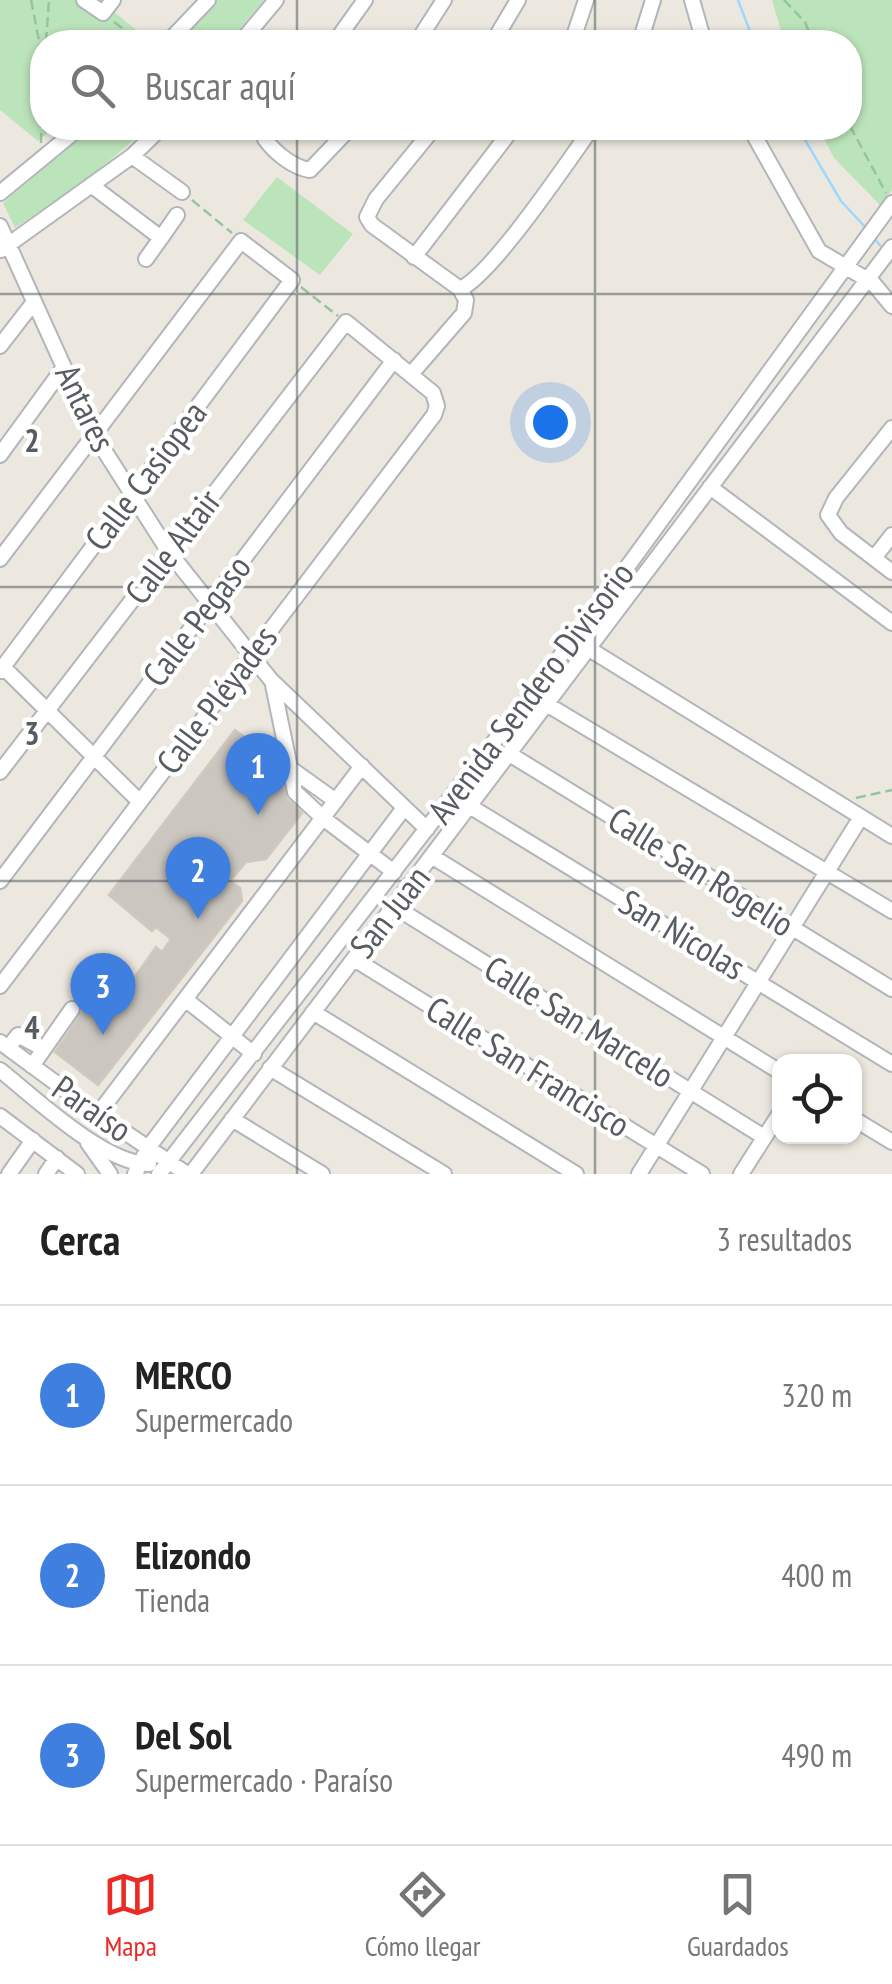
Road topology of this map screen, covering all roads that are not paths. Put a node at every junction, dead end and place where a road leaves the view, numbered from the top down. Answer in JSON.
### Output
{"nodes":[{"id":1,"x":84,"y":0,"type":"edge"},
{"id":2,"x":113,"y":0,"type":"edge"},
{"id":3,"x":208,"y":0,"type":"edge"},
{"id":4,"x":276,"y":0,"type":"edge"},
{"id":5,"x":365,"y":0,"type":"edge"},
{"id":6,"x":444,"y":0,"type":"edge"},
{"id":7,"x":518,"y":0,"type":"edge"},
{"id":8,"x":586,"y":0,"type":"edge"},
{"id":9,"x":653,"y":0,"type":"edge"},
{"id":10,"x":692,"y":0,"type":"edge"},
{"id":11,"x":179,"y":30,"type":"edge"},
{"id":12,"x":252,"y":30,"type":"edge"},
{"id":13,"x":344,"y":30,"type":"edge"},
{"id":14,"x":425,"y":30,"type":"edge"},
{"id":15,"x":500,"y":30,"type":"edge"},
{"id":16,"x":576,"y":30,"type":"edge"},
{"id":17,"x":644,"y":30,"type":"edge"},
{"id":18,"x":701,"y":30,"type":"edge"},
{"id":19,"x":65,"y":140,"type":"edge"},
{"id":20,"x":149,"y":140,"type":"edge"},
{"id":21,"x":268,"y":140,"type":"edge"},
{"id":22,"x":340,"y":140,"type":"edge"},
{"id":23,"x":425,"y":140,"type":"edge"},
{"id":24,"x":505,"y":140,"type":"edge"},
{"id":25,"x":583,"y":140,"type":"edge"},
{"id":26,"x":757,"y":140,"type":"edge"},
{"id":27,"x":132,"y":156,"type":"junction"},
{"id":28,"x":91,"y":185,"type":"junction"},
{"id":29,"x":182,"y":192,"type":"road end"},
{"id":30,"x":0,"y":193,"type":"edge"},
{"id":31,"x":892,"y":203,"type":"edge"},
{"id":32,"x":178,"y":215,"type":"dead end"},
{"id":33,"x":0,"y":226,"type":"edge"},
{"id":34,"x":161,"y":238,"type":"junction"},
{"id":35,"x":892,"y":247,"type":"edge"},
{"id":36,"x":4,"y":248,"type":"edge"},
{"id":37,"x":414,"y":257,"type":"junction"},
{"id":38,"x":146,"y":259,"type":"dead end"},
{"id":39,"x":849,"y":262,"type":"junction"},
{"id":40,"x":869,"y":277,"type":"junction"},
{"id":41,"x":460,"y":290,"type":"junction"},
{"id":42,"x":34,"y":302,"type":"junction"},
{"id":43,"x":892,"y":306,"type":"edge"},
{"id":44,"x":0,"y":346,"type":"edge"},
{"id":45,"x":394,"y":360,"type":"junction"},
{"id":46,"x":64,"y":368,"type":"junction"},
{"id":47,"x":412,"y":372,"type":"junction"},
{"id":48,"x":892,"y":428,"type":"edge"},
{"id":49,"x":95,"y":436,"type":"junction"},
{"id":50,"x":0,"y":455,"type":"edge"},
{"id":51,"x":710,"y":487,"type":"junction"},
{"id":52,"x":131,"y":496,"type":"junction"},
{"id":53,"x":892,"y":535,"type":"edge"},
{"id":54,"x":169,"y":552,"type":"junction"},
{"id":55,"x":874,"y":558,"type":"junction"},
{"id":56,"x":0,"y":559,"type":"edge"},
{"id":57,"x":892,"y":572,"type":"edge"},
{"id":58,"x":209,"y":605,"type":"junction"},
{"id":59,"x":892,"y":623,"type":"edge"},
{"id":60,"x":573,"y":640,"type":"junction"},
{"id":61,"x":590,"y":650,"type":"junction"},
{"id":62,"x":251,"y":657,"type":"junction"},
{"id":63,"x":2,"y":669,"type":"edge"},
{"id":64,"x":271,"y":680,"type":"junction"},
{"id":65,"x":548,"y":705,"type":"junction"},
{"id":66,"x":48,"y":712,"type":"junction"},
{"id":67,"x":511,"y":755,"type":"junction"},
{"id":68,"x":94,"y":757,"type":"junction"},
{"id":69,"x":287,"y":766,"type":"junction"},
{"id":70,"x":362,"y":766,"type":"junction"},
{"id":71,"x":0,"y":772,"type":"edge"},
{"id":72,"x":336,"y":801,"type":"junction"},
{"id":73,"x":140,"y":802,"type":"junction"},
{"id":74,"x":404,"y":808,"type":"junction"},
{"id":75,"x":471,"y":808,"type":"junction"},
{"id":76,"x":861,"y":817,"type":"junction"},
{"id":77,"x":322,"y":818,"type":"junction"},
{"id":78,"x":427,"y":829,"type":"junction"},
{"id":79,"x":892,"y":836,"type":"edge"},
{"id":80,"x":370,"y":854,"type":"junction"},
{"id":81,"x":433,"y":857,"type":"junction"},
{"id":82,"x":394,"y":872,"type":"junction"},
{"id":83,"x":826,"y":872,"type":"junction"},
{"id":84,"x":0,"y":880,"type":"edge"},
{"id":85,"x":394,"y":907,"type":"junction"},
{"id":86,"x":892,"y":911,"type":"edge"},
{"id":87,"x":792,"y":928,"type":"junction"},
{"id":88,"x":354,"y":959,"type":"junction"},
{"id":89,"x":759,"y":981,"type":"junction"},
{"id":90,"x":0,"y":986,"type":"edge"},
{"id":91,"x":892,"y":989,"type":"edge"},
{"id":92,"x":185,"y":999,"type":"junction"},
{"id":93,"x":72,"y":1009,"type":"dead end"},
{"id":94,"x":313,"y":1012,"type":"junction"},
{"id":95,"x":232,"y":1036,"type":"junction"},
{"id":96,"x":725,"y":1036,"type":"junction"},
{"id":97,"x":4,"y":1045,"type":"edge"},
{"id":98,"x":44,"y":1049,"type":"junction"},
{"id":99,"x":254,"y":1054,"type":"junction"},
{"id":100,"x":892,"y":1064,"type":"edge"},
{"id":101,"x":32,"y":1066,"type":"junction"},
{"id":102,"x":772,"y":1067,"type":"edge"},
{"id":103,"x":270,"y":1068,"type":"junction"},
{"id":104,"x":0,"y":1070,"type":"edge"},
{"id":105,"x":691,"y":1091,"type":"junction"},
{"id":106,"x":98,"y":1114,"type":"junction"},
{"id":107,"x":232,"y":1119,"type":"junction"},
{"id":108,"x":3,"y":1124,"type":"edge"},
{"id":109,"x":772,"y":1124,"type":"edge"},
{"id":110,"x":862,"y":1124,"type":"edge"},
{"id":111,"x":123,"y":1132,"type":"junction"},
{"id":112,"x":81,"y":1135,"type":"junction"},
{"id":113,"x":764,"y":1136,"type":"junction"},
{"id":114,"x":33,"y":1140,"type":"junction"},
{"id":115,"x":892,"y":1142,"type":"edge"},
{"id":116,"x":656,"y":1146,"type":"junction"},
{"id":117,"x":148,"y":1148,"type":"junction"},
{"id":118,"x":57,"y":1158,"type":"junction"},
{"id":119,"x":134,"y":1168,"type":"edge"},
{"id":120,"x":164,"y":1168,"type":"edge"},
{"id":121,"x":9,"y":1174,"type":"edge"},
{"id":122,"x":46,"y":1174,"type":"edge"},
{"id":123,"x":76,"y":1174,"type":"edge"},
{"id":124,"x":110,"y":1174,"type":"edge"},
{"id":125,"x":189,"y":1174,"type":"edge"},
{"id":126,"x":322,"y":1174,"type":"edge"},
{"id":127,"x":444,"y":1174,"type":"edge"},
{"id":128,"x":576,"y":1174,"type":"edge"},
{"id":129,"x":639,"y":1174,"type":"edge"},
{"id":130,"x":702,"y":1174,"type":"edge"},
{"id":131,"x":741,"y":1174,"type":"edge"}],
"edges":[{"from":1,"to":2,"type":"street"},
{"from":3,"to":11,"type":"street"},
{"from":4,"to":12,"type":"street"},
{"from":5,"to":13,"type":"street"},
{"from":6,"to":14,"type":"street"},
{"from":7,"to":15,"type":"street"},
{"from":8,"to":16,"type":"street"},
{"from":9,"to":17,"type":"street"},
{"from":10,"to":18,"type":"street"},
{"from":19,"to":30,"type":"street"},
{"from":20,"to":27,"type":"street"},
{"from":21,"to":22,"type":"street"},
{"from":23,"to":37,"type":"street"},
{"from":24,"to":37,"type":"street"},
{"from":25,"to":41,"type":"street"},
{"from":26,"to":39,"type":"street"},
{"from":27,"to":28,"type":"street"},
{"from":27,"to":29,"type":"street"},
{"from":28,"to":34,"type":"street"},
{"from":28,"to":36,"type":"street"},
{"from":31,"to":39,"type":"street","name":"Avenida Sendero Divisorio"},
{"from":32,"to":34,"type":"street"},
{"from":33,"to":36,"type":"street","name":"Antares"},
{"from":34,"to":38,"type":"street"},
{"from":35,"to":40,"type":"street","name":"Avenida Sendero Divisorio"},
{"from":36,"to":42,"type":"street","name":"Antares"},
{"from":37,"to":41,"type":"street"},
{"from":39,"to":40,"type":"street"},
{"from":39,"to":60,"type":"street","name":"Avenida Sendero Divisorio"},
{"from":40,"to":43,"type":"street"},
{"from":40,"to":51,"type":"street","name":"Avenida Sendero Divisorio"},
{"from":41,"to":47,"type":"street"},
{"from":42,"to":44,"type":"street"},
{"from":42,"to":46,"type":"street","name":"Antares"},
{"from":45,"to":47,"type":"street"},
{"from":45,"to":54,"type":"street","name":"Calle Altair"},
{"from":45,"to":58,"type":"street","name":"Calle Pegaso"},
{"from":46,"to":49,"type":"street","name":"Antares"},
{"from":46,"to":50,"type":"street"},
{"from":47,"to":62,"type":"street","name":"Calle Pléyades"},
{"from":48,"to":55,"type":"street"},
{"from":49,"to":52,"type":"street","name":"Antares"},
{"from":49,"to":52,"type":"street","name":"Calle Casiopea"},
{"from":49,"to":56,"type":"street"},
{"from":51,"to":59,"type":"street"},
{"from":51,"to":61,"type":"street","name":"Avenida Sendero Divisorio"},
{"from":52,"to":54,"type":"street","name":"Antares"},
{"from":52,"to":63,"type":"street","name":"Calle Casiopea"},
{"from":53,"to":55,"type":"street"},
{"from":54,"to":58,"type":"street","name":"Antares"},
{"from":54,"to":66,"type":"street","name":"Calle Altair"},
{"from":55,"to":57,"type":"street"},
{"from":58,"to":62,"type":"street","name":"Antares"},
{"from":58,"to":68,"type":"street","name":"Calle Pegaso"},
{"from":60,"to":61,"type":"street"},
{"from":60,"to":78,"type":"street","name":"Avenida Sendero Divisorio"},
{"from":61,"to":65,"type":"street","name":"San Juan"},
{"from":61,"to":76,"type":"street"},
{"from":62,"to":64,"type":"street","name":"Antares"},
{"from":62,"to":73,"type":"street","name":"Calle Pléyades"},
{"from":63,"to":66,"type":"street"},
{"from":64,"to":69,"type":"street"},
{"from":64,"to":70,"type":"street","name":"Antares"},
{"from":65,"to":67,"type":"street","name":"San Juan"},
{"from":65,"to":83,"type":"street"},
{"from":66,"to":68,"type":"street"},
{"from":66,"to":71,"type":"street","name":"Calle Altair"},
{"from":67,"to":75,"type":"street","name":"San Juan"},
{"from":67,"to":87,"type":"street","name":"Calle San Rogelio"},
{"from":68,"to":73,"type":"street"},
{"from":68,"to":84,"type":"street","name":"Calle Pegaso"},
{"from":69,"to":72,"type":"street"},
{"from":69,"to":77,"type":"street"},
{"from":70,"to":72,"type":"street"},
{"from":70,"to":74,"type":"street","name":"Antares"},
{"from":72,"to":77,"type":"street"},
{"from":73,"to":90,"type":"street","name":"Calle Pléyades"},
{"from":74,"to":78,"type":"street","name":"Antares"},
{"from":74,"to":80,"type":"street"},
{"from":75,"to":81,"type":"street","name":"San Juan"},
{"from":75,"to":89,"type":"street","name":"San Nicolas"},
{"from":76,"to":79,"type":"street"},
{"from":76,"to":83,"type":"street"},
{"from":77,"to":80,"type":"street"},
{"from":77,"to":92,"type":"street"},
{"from":78,"to":82,"type":"street","name":"Avenida Sendero Divisorio"},
{"from":80,"to":82,"type":"street"},
{"from":80,"to":95,"type":"street"},
{"from":81,"to":85,"type":"street","name":"San Juan"},
{"from":81,"to":96,"type":"street"},
{"from":82,"to":99,"type":"street","name":"Avenida Sendero Divisorio"},
{"from":83,"to":86,"type":"street"},
{"from":83,"to":87,"type":"street"},
{"from":85,"to":88,"type":"street","name":"San Juan"},
{"from":85,"to":105,"type":"street","name":"Calle San Marcelo"},
{"from":87,"to":89,"type":"street"},
{"from":87,"to":91,"type":"street","name":"Calle San Rogelio"},
{"from":88,"to":94,"type":"street","name":"San Juan"},
{"from":88,"to":116,"type":"street","name":"Calle San Francisco"},
{"from":89,"to":96,"type":"street"},
{"from":89,"to":100,"type":"street","name":"San Nicolas"},
{"from":92,"to":95,"type":"street"},
{"from":92,"to":106,"type":"street"},
{"from":93,"to":98,"type":"street"},
{"from":94,"to":103,"type":"street","name":"San Juan"},
{"from":94,"to":128,"type":"street"},
{"from":95,"to":99,"type":"street"},
{"from":95,"to":117,"type":"street"},
{"from":96,"to":102,"type":"street"},
{"from":96,"to":105,"type":"street"},
{"from":97,"to":98,"type":"street"},
{"from":97,"to":101,"type":"street","name":"Paraíso"},
{"from":98,"to":101,"type":"street"},
{"from":99,"to":120,"type":"street","name":"Avenida Sendero Divisorio"},
{"from":101,"to":106,"type":"street","name":"Paraíso"},
{"from":103,"to":107,"type":"street","name":"San Juan"},
{"from":103,"to":127,"type":"street"},
{"from":104,"to":112,"type":"street","name":"Paraíso"},
{"from":105,"to":113,"type":"street","name":"Calle San Marcelo"},
{"from":105,"to":116,"type":"street"},
{"from":106,"to":111,"type":"street","name":"Paraíso"},
{"from":107,"to":125,"type":"street","name":"San Juan"},
{"from":107,"to":126,"type":"street"},
{"from":108,"to":114,"type":"street"},
{"from":109,"to":113,"type":"street"},
{"from":110,"to":115,"type":"street"},
{"from":111,"to":117,"type":"street","name":"Paraíso"},
{"from":111,"to":119,"type":"street"},
{"from":112,"to":119,"type":"street","name":"Paraíso"},
{"from":112,"to":124,"type":"street"},
{"from":113,"to":131,"type":"street"},
{"from":114,"to":118,"type":"street"},
{"from":114,"to":121,"type":"street"},
{"from":116,"to":129,"type":"street"},
{"from":116,"to":130,"type":"street","name":"Calle San Francisco"},
{"from":117,"to":119,"type":"street"},
{"from":117,"to":120,"type":"street","name":"Paraíso"},
{"from":118,"to":122,"type":"street"},
{"from":118,"to":123,"type":"street"},
{"from":119,"to":120,"type":"street","name":"Paraíso"},
{"from":120,"to":125,"type":"street"}]}
